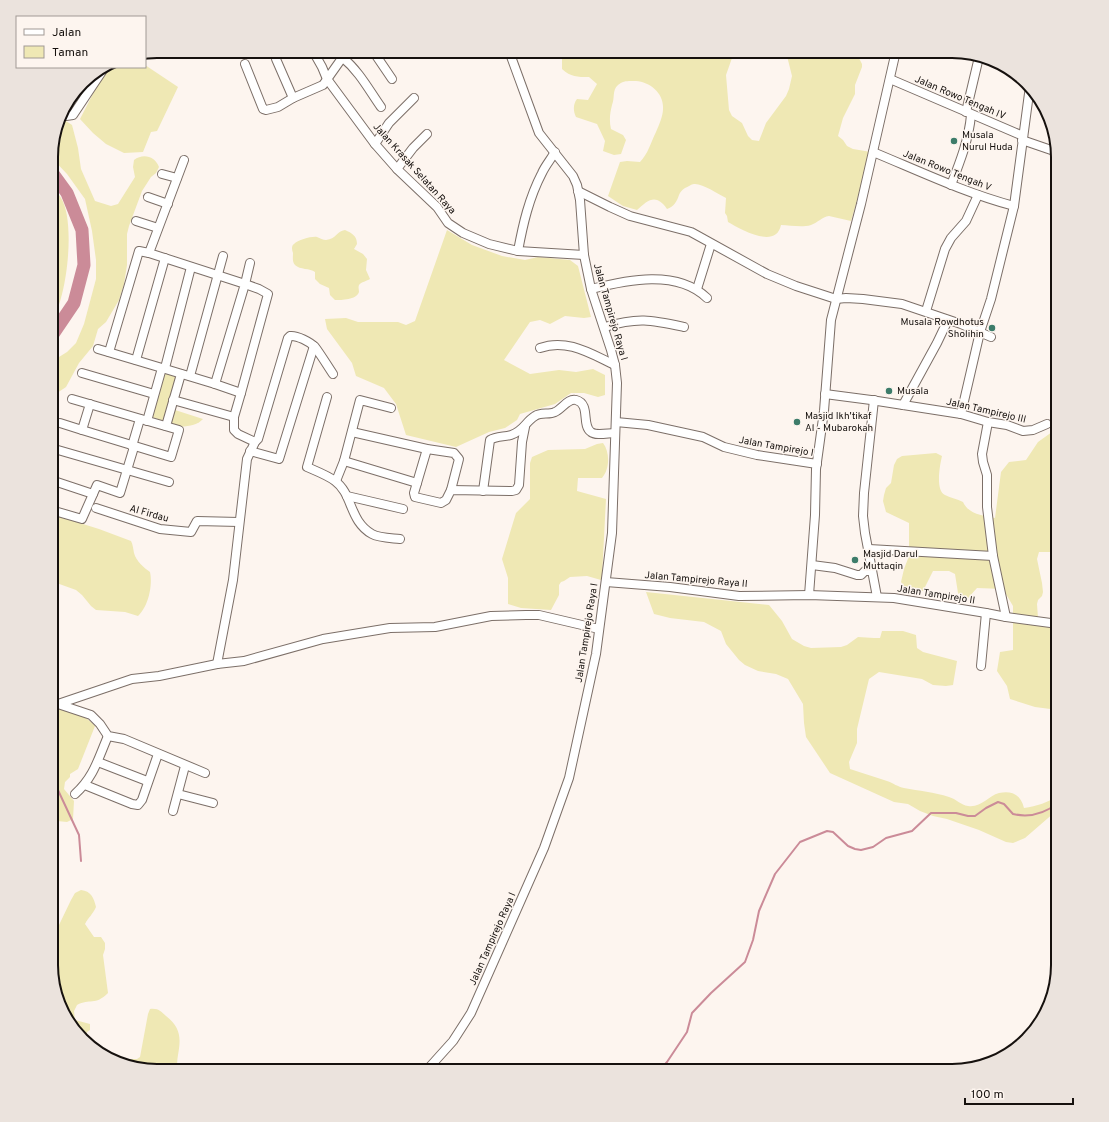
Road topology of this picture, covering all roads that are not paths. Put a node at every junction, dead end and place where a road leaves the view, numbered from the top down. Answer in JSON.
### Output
{"nodes":[{"id":1,"x":317,"y":58,"type":"edge"},
{"id":2,"x":342,"y":58,"type":"edge"},
{"id":3,"x":348,"y":58,"type":"edge"},
{"id":4,"x":378,"y":58,"type":"edge"},
{"id":5,"x":512,"y":58,"type":"edge"},
{"id":6,"x":894,"y":58,"type":"edge"},
{"id":7,"x":276,"y":59,"type":"dead end"},
{"id":8,"x":978,"y":61,"type":"edge"},
{"id":9,"x":245,"y":64,"type":"dead end"},
{"id":10,"x":97,"y":79,"type":"edge"},
{"id":11,"x":392,"y":79,"type":"dead end"},
{"id":12,"x":890,"y":79,"type":"junction"},
{"id":13,"x":327,"y":80,"type":"junction"},
{"id":14,"x":1029,"y":95,"type":"edge"},
{"id":15,"x":293,"y":98,"type":"junction"},
{"id":16,"x":414,"y":98,"type":"dead end"},
{"id":17,"x":381,"y":107,"type":"dead end"},
{"id":18,"x":968,"y":114,"type":"junction"},
{"id":19,"x":67,"y":116,"type":"edge"},
{"id":20,"x":427,"y":134,"type":"dead end"},
{"id":21,"x":1022,"y":138,"type":"junction"},
{"id":22,"x":375,"y":144,"type":"junction"},
{"id":23,"x":1050,"y":149,"type":"edge"},
{"id":24,"x":555,"y":152,"type":"junction"},
{"id":25,"x":873,"y":152,"type":"junction"},
{"id":26,"x":184,"y":160,"type":"dead end"},
{"id":27,"x":397,"y":169,"type":"junction"},
{"id":28,"x":162,"y":174,"type":"dead end"},
{"id":29,"x":177,"y":178,"type":"junction"},
{"id":30,"x":951,"y":185,"type":"junction"},
{"id":31,"x":578,"y":191,"type":"junction"},
{"id":32,"x":978,"y":195,"type":"junction"},
{"id":33,"x":148,"y":197,"type":"dead end"},
{"id":34,"x":168,"y":204,"type":"junction"},
{"id":35,"x":1014,"y":206,"type":"junction"},
{"id":36,"x":136,"y":221,"type":"dead end"},
{"id":37,"x":158,"y":228,"type":"junction"},
{"id":38,"x":711,"y":244,"type":"junction"},
{"id":39,"x":518,"y":251,"type":"junction"},
{"id":40,"x":149,"y":253,"type":"junction"},
{"id":41,"x":584,"y":255,"type":"junction"},
{"id":42,"x":223,"y":256,"type":"dead end"},
{"id":43,"x":165,"y":258,"type":"junction"},
{"id":44,"x":250,"y":263,"type":"dead end"},
{"id":45,"x":191,"y":267,"type":"junction"},
{"id":46,"x":218,"y":275,"type":"junction"},
{"id":47,"x":245,"y":284,"type":"junction"},
{"id":48,"x":592,"y":289,"type":"junction"},
{"id":49,"x":697,"y":289,"type":"junction"},
{"id":50,"x":707,"y":298,"type":"dead end"},
{"id":51,"x":836,"y":299,"type":"junction"},
{"id":52,"x":926,"y":311,"type":"junction"},
{"id":53,"x":948,"y":320,"type":"junction"},
{"id":54,"x":605,"y":327,"type":"junction"},
{"id":55,"x":684,"y":327,"type":"dead end"},
{"id":56,"x":980,"y":332,"type":"junction"},
{"id":57,"x":991,"y":337,"type":"dead end"},
{"id":58,"x":314,"y":346,"type":"junction"},
{"id":59,"x":540,"y":348,"type":"dead end"},
{"id":60,"x":98,"y":349,"type":"dead end"},
{"id":61,"x":109,"y":352,"type":"junction"},
{"id":62,"x":136,"y":360,"type":"junction"},
{"id":63,"x":616,"y":365,"type":"junction"},
{"id":64,"x":163,"y":368,"type":"junction"},
{"id":65,"x":82,"y":373,"type":"dead end"},
{"id":66,"x":181,"y":374,"type":"junction"},
{"id":67,"x":333,"y":374,"type":"dead end"},
{"id":68,"x":190,"y":376,"type":"junction"},
{"id":69,"x":215,"y":384,"type":"junction"},
{"id":70,"x":242,"y":393,"type":"junction"},
{"id":71,"x":154,"y":394,"type":"junction"},
{"id":72,"x":825,"y":394,"type":"junction"},
{"id":73,"x":327,"y":398,"type":"dead end"},
{"id":74,"x":72,"y":399,"type":"dead end"},
{"id":75,"x":173,"y":400,"type":"junction"},
{"id":76,"x":874,"y":400,"type":"junction"},
{"id":77,"x":90,"y":404,"type":"junction"},
{"id":78,"x":903,"y":405,"type":"junction"},
{"id":79,"x":391,"y":408,"type":"dead end"},
{"id":80,"x":961,"y":414,"type":"junction"},
{"id":81,"x":234,"y":417,"type":"junction"},
{"id":82,"x":143,"y":420,"type":"junction"},
{"id":83,"x":616,"y":422,"type":"junction"},
{"id":84,"x":988,"y":422,"type":"junction"},
{"id":85,"x":60,"y":423,"type":"dead end"},
{"id":86,"x":1047,"y":424,"type":"dead end"},
{"id":87,"x":166,"y":426,"type":"junction"},
{"id":88,"x":525,"y":427,"type":"junction"},
{"id":89,"x":82,"y":430,"type":"junction"},
{"id":90,"x":352,"y":432,"type":"junction"},
{"id":91,"x":615,"y":433,"type":"junction"},
{"id":92,"x":255,"y":442,"type":"junction"},
{"id":93,"x":133,"y":446,"type":"junction"},
{"id":94,"x":426,"y":449,"type":"junction"},
{"id":95,"x":58,"y":450,"type":"edge"},
{"id":96,"x":250,"y":452,"type":"junction"},
{"id":97,"x":344,"y":461,"type":"junction"},
{"id":98,"x":817,"y":464,"type":"junction"},
{"id":99,"x":126,"y":471,"type":"junction"},
{"id":100,"x":336,"y":481,"type":"junction"},
{"id":101,"x":58,"y":482,"type":"edge"},
{"id":102,"x":169,"y":482,"type":"dead end"},
{"id":103,"x":417,"y":483,"type":"junction"},
{"id":104,"x":451,"y":490,"type":"junction"},
{"id":105,"x":483,"y":491,"type":"junction"},
{"id":106,"x":93,"y":494,"type":"junction"},
{"id":107,"x":347,"y":496,"type":"junction"},
{"id":108,"x":96,"y":508,"type":"dead end"},
{"id":109,"x":403,"y":509,"type":"dead end"},
{"id":110,"x":58,"y":512,"type":"edge"},
{"id":111,"x":239,"y":522,"type":"junction"},
{"id":112,"x":400,"y":540,"type":"dead end"},
{"id":113,"x":869,"y":549,"type":"junction"},
{"id":114,"x":994,"y":556,"type":"junction"},
{"id":115,"x":812,"y":565,"type":"junction"},
{"id":116,"x":872,"y":571,"type":"junction"},
{"id":117,"x":606,"y":582,"type":"junction"},
{"id":118,"x":809,"y":595,"type":"junction"},
{"id":119,"x":877,"y":597,"type":"junction"},
{"id":120,"x":986,"y":613,"type":"junction"},
{"id":121,"x":1006,"y":617,"type":"junction"},
{"id":122,"x":1051,"y":623,"type":"edge"},
{"id":123,"x":599,"y":629,"type":"junction"},
{"id":124,"x":217,"y":664,"type":"junction"},
{"id":125,"x":981,"y":666,"type":"dead end"},
{"id":126,"x":58,"y":703,"type":"edge"},
{"id":127,"x":58,"y":705,"type":"edge"},
{"id":128,"x":108,"y":736,"type":"junction"},
{"id":129,"x":158,"y":754,"type":"junction"},
{"id":130,"x":98,"y":762,"type":"junction"},
{"id":131,"x":185,"y":766,"type":"junction"},
{"id":132,"x":205,"y":773,"type":"dead end"},
{"id":133,"x":147,"y":781,"type":"junction"},
{"id":134,"x":85,"y":786,"type":"junction"},
{"id":135,"x":75,"y":794,"type":"dead end"},
{"id":136,"x":178,"y":794,"type":"junction"},
{"id":137,"x":213,"y":804,"type":"dead end"},
{"id":138,"x":173,"y":811,"type":"dead end"},
{"id":139,"x":432,"y":1064,"type":"edge"}],
"edges":[{"from":1,"to":13,"type":"street","name":"Jalan Krasak Selatan Raya"},
{"from":2,"to":13,"type":"street"},
{"from":3,"to":17,"type":"street"},
{"from":4,"to":11,"type":"street"},
{"from":5,"to":24,"type":"street","name":"Jalan Tampirejo Raya I"},
{"from":6,"to":12,"type":"street"},
{"from":7,"to":15,"type":"street"},
{"from":8,"to":18,"type":"street"},
{"from":9,"to":15,"type":"street"},
{"from":10,"to":19,"type":"street"},
{"from":12,"to":18,"type":"street","name":"Jalan Rowo Tengah IV"},
{"from":12,"to":25,"type":"street"},
{"from":13,"to":15,"type":"street"},
{"from":13,"to":22,"type":"street","name":"Jalan Krasak Selatan Raya"},
{"from":14,"to":21,"type":"street"},
{"from":16,"to":22,"type":"street"},
{"from":18,"to":21,"type":"street","name":"Jalan Rowo Tengah IV"},
{"from":18,"to":30,"type":"street"},
{"from":20,"to":27,"type":"street"},
{"from":21,"to":23,"type":"street","name":"Jalan Rowo Tengah IV"},
{"from":21,"to":35,"type":"street"},
{"from":22,"to":27,"type":"street","name":"Jalan Krasak Selatan Raya"},
{"from":24,"to":31,"type":"street","name":"Jalan Tampirejo Raya I"},
{"from":24,"to":39,"type":"street"},
{"from":25,"to":30,"type":"street","name":"Jalan Rowo Tengah V"},
{"from":25,"to":51,"type":"street"},
{"from":26,"to":29,"type":"street"},
{"from":27,"to":39,"type":"street","name":"Jalan Krasak Selatan Raya"},
{"from":28,"to":29,"type":"street"},
{"from":29,"to":34,"type":"street"},
{"from":30,"to":32,"type":"street","name":"Jalan Rowo Tengah V"},
{"from":31,"to":38,"type":"street"},
{"from":31,"to":41,"type":"street","name":"Jalan Tampirejo Raya I"},
{"from":32,"to":35,"type":"street","name":"Jalan Rowo Tengah V"},
{"from":32,"to":52,"type":"street"},
{"from":33,"to":34,"type":"street"},
{"from":34,"to":37,"type":"street"},
{"from":35,"to":56,"type":"street"},
{"from":36,"to":37,"type":"street"},
{"from":37,"to":40,"type":"street"},
{"from":38,"to":49,"type":"street"},
{"from":38,"to":51,"type":"street"},
{"from":39,"to":41,"type":"street","name":"Jalan Krasak Selatan Raya"},
{"from":40,"to":43,"type":"street"},
{"from":40,"to":61,"type":"street"},
{"from":41,"to":48,"type":"street","name":"Jalan Tampirejo Raya I"},
{"from":42,"to":46,"type":"street"},
{"from":43,"to":45,"type":"street"},
{"from":43,"to":62,"type":"street"},
{"from":44,"to":47,"type":"street"},
{"from":45,"to":46,"type":"street"},
{"from":45,"to":64,"type":"street"},
{"from":46,"to":47,"type":"street"},
{"from":46,"to":68,"type":"street"},
{"from":47,"to":69,"type":"street"},
{"from":47,"to":70,"type":"street"},
{"from":48,"to":49,"type":"street"},
{"from":48,"to":54,"type":"street","name":"Jalan Tampirejo Raya I"},
{"from":49,"to":50,"type":"street"},
{"from":51,"to":52,"type":"street"},
{"from":51,"to":72,"type":"street"},
{"from":52,"to":53,"type":"street"},
{"from":53,"to":56,"type":"street"},
{"from":53,"to":78,"type":"street"},
{"from":54,"to":55,"type":"street"},
{"from":54,"to":63,"type":"street","name":"Jalan Tampirejo Raya I"},
{"from":56,"to":57,"type":"street"},
{"from":56,"to":80,"type":"street"},
{"from":58,"to":67,"type":"street"},
{"from":58,"to":92,"type":"street"},
{"from":58,"to":96,"type":"street"},
{"from":59,"to":63,"type":"street"},
{"from":60,"to":61,"type":"street"},
{"from":61,"to":62,"type":"street"},
{"from":62,"to":64,"type":"street"},
{"from":63,"to":83,"type":"street","name":"Jalan Tampirejo Raya I"},
{"from":64,"to":66,"type":"street"},
{"from":64,"to":71,"type":"street"},
{"from":65,"to":71,"type":"street"},
{"from":66,"to":68,"type":"street"},
{"from":66,"to":75,"type":"street"},
{"from":68,"to":69,"type":"street"},
{"from":69,"to":70,"type":"street"},
{"from":70,"to":81,"type":"street"},
{"from":71,"to":82,"type":"street"},
{"from":72,"to":76,"type":"street","name":"Jalan Tampirejo III"},
{"from":72,"to":98,"type":"street"},
{"from":73,"to":100,"type":"street"},
{"from":74,"to":77,"type":"street"},
{"from":75,"to":81,"type":"street"},
{"from":75,"to":87,"type":"street"},
{"from":76,"to":78,"type":"street","name":"Jalan Tampirejo III"},
{"from":76,"to":113,"type":"street"},
{"from":77,"to":82,"type":"street"},
{"from":77,"to":89,"type":"street"},
{"from":78,"to":80,"type":"street","name":"Jalan Tampirejo III"},
{"from":79,"to":90,"type":"street"},
{"from":80,"to":84,"type":"street","name":"Jalan Tampirejo III"},
{"from":81,"to":92,"type":"street"},
{"from":82,"to":87,"type":"street"},
{"from":82,"to":93,"type":"street"},
{"from":83,"to":91,"type":"street","name":"Jalan Tampirejo Raya I"},
{"from":83,"to":98,"type":"street","name":"Jalan Tampirejo I"},
{"from":84,"to":86,"type":"street","name":"Jalan Tampirejo III"},
{"from":84,"to":114,"type":"street"},
{"from":85,"to":89,"type":"street"},
{"from":87,"to":93,"type":"street"},
{"from":88,"to":91,"type":"street"},
{"from":88,"to":105,"type":"street"},
{"from":88,"to":105,"type":"street"},
{"from":89,"to":93,"type":"street"},
{"from":90,"to":94,"type":"street"},
{"from":90,"to":97,"type":"street"},
{"from":91,"to":117,"type":"street","name":"Jalan Tampirejo Raya I"},
{"from":92,"to":96,"type":"street"},
{"from":93,"to":99,"type":"street"},
{"from":94,"to":103,"type":"street"},
{"from":94,"to":104,"type":"street"},
{"from":95,"to":99,"type":"street"},
{"from":96,"to":111,"type":"street"},
{"from":97,"to":100,"type":"street"},
{"from":97,"to":103,"type":"street"},
{"from":98,"to":115,"type":"street"},
{"from":99,"to":102,"type":"street"},
{"from":99,"to":106,"type":"street"},
{"from":100,"to":107,"type":"street"},
{"from":101,"to":106,"type":"street"},
{"from":103,"to":104,"type":"street"},
{"from":104,"to":105,"type":"street"},
{"from":106,"to":110,"type":"street"},
{"from":107,"to":109,"type":"street"},
{"from":107,"to":112,"type":"street"},
{"from":108,"to":111,"type":"street","name":"Al Firdau"},
{"from":111,"to":124,"type":"street"},
{"from":113,"to":114,"type":"street"},
{"from":113,"to":116,"type":"street"},
{"from":114,"to":121,"type":"street"},
{"from":115,"to":116,"type":"street"},
{"from":115,"to":118,"type":"street"},
{"from":116,"to":119,"type":"street"},
{"from":117,"to":118,"type":"street","name":"Jalan Tampirejo Raya II"},
{"from":117,"to":123,"type":"street","name":"Jalan Tampirejo Raya I"},
{"from":118,"to":119,"type":"street","name":"Jalan Tampirejo II"},
{"from":119,"to":120,"type":"street","name":"Jalan Tampirejo II"},
{"from":120,"to":121,"type":"street","name":"Jalan Tampirejo II"},
{"from":120,"to":125,"type":"street"},
{"from":121,"to":122,"type":"street","name":"Jalan Tampirejo II"},
{"from":123,"to":124,"type":"street"},
{"from":123,"to":139,"type":"street","name":"Jalan Tampirejo Raya I"},
{"from":124,"to":126,"type":"street"},
{"from":127,"to":128,"type":"street"},
{"from":128,"to":129,"type":"street"},
{"from":128,"to":130,"type":"street"},
{"from":129,"to":131,"type":"street"},
{"from":129,"to":133,"type":"street"},
{"from":130,"to":133,"type":"street"},
{"from":130,"to":134,"type":"street"},
{"from":131,"to":132,"type":"street"},
{"from":131,"to":136,"type":"street"},
{"from":133,"to":134,"type":"street"},
{"from":134,"to":135,"type":"street"},
{"from":136,"to":137,"type":"street"},
{"from":136,"to":138,"type":"street"}]}
